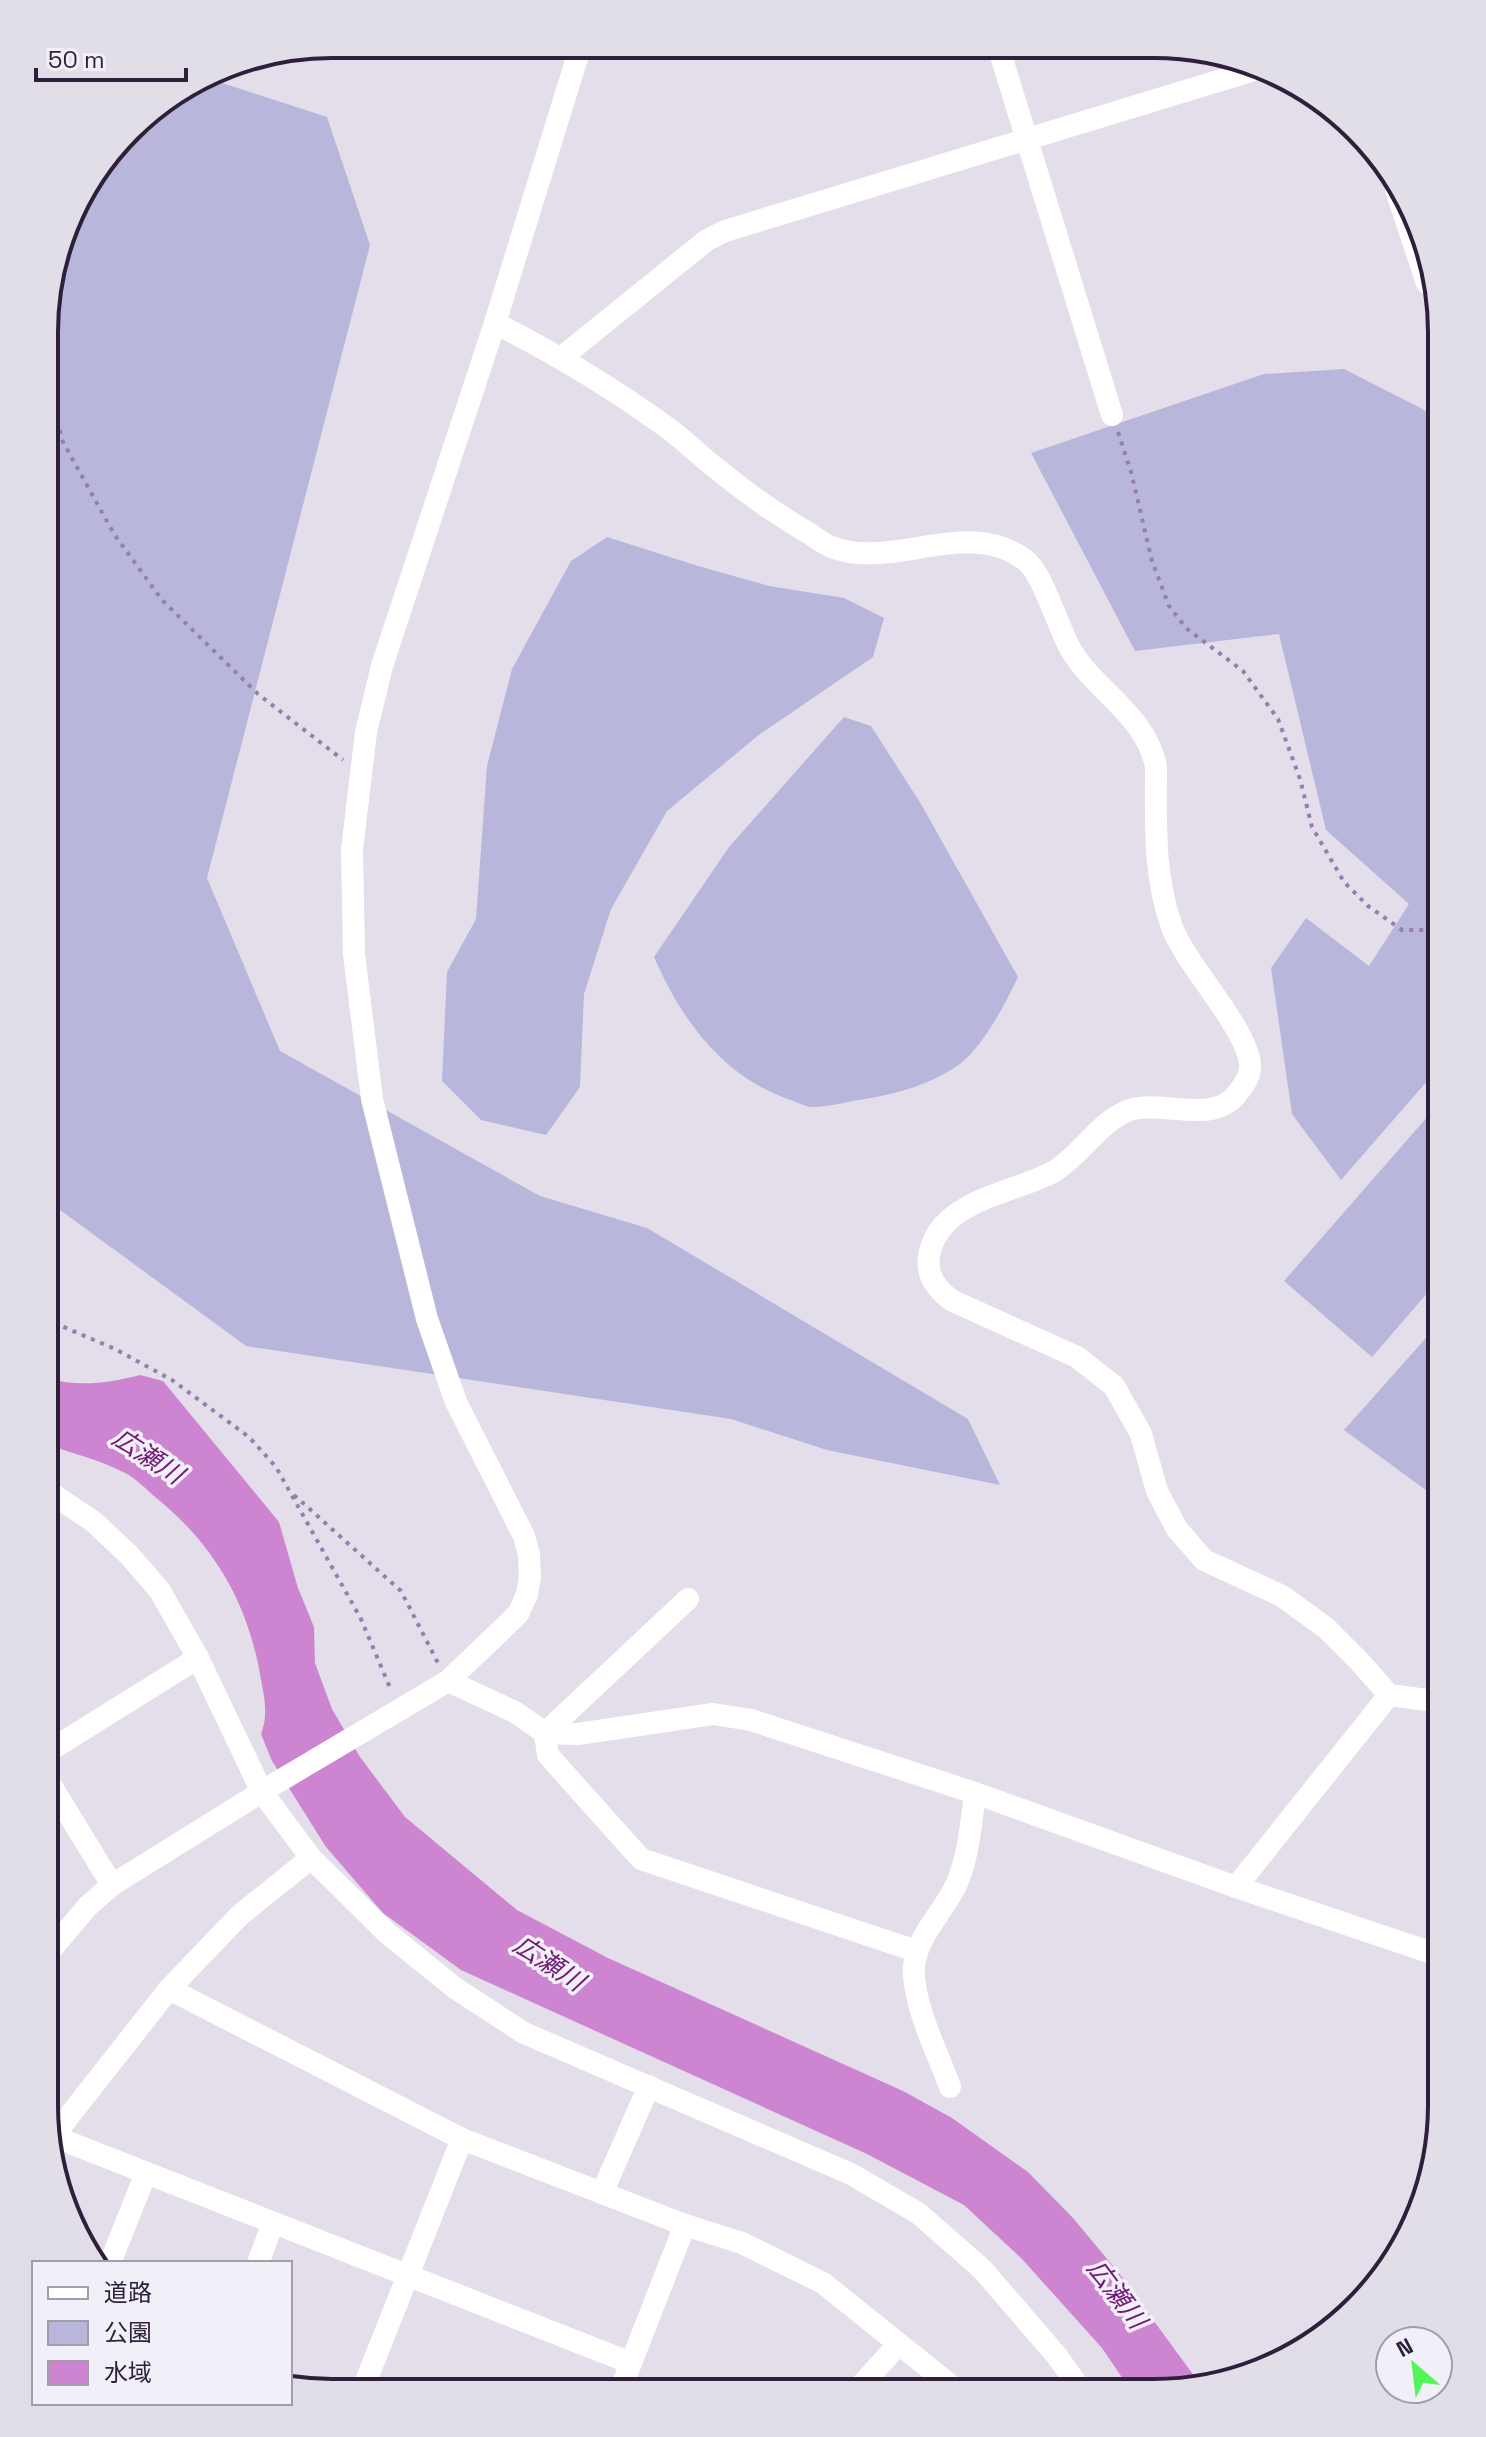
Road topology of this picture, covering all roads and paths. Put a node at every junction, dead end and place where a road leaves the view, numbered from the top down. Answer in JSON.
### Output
{"nodes":[{"id":1,"x":577,"y":58,"type":"edge"},
{"id":2,"x":1002,"y":58,"type":"edge"},
{"id":3,"x":1243,"y":73,"type":"edge"},
{"id":4,"x":1027,"y":139,"type":"junction"},
{"id":5,"x":495,"y":323,"type":"junction"},
{"id":6,"x":562,"y":357,"type":"junction"},
{"id":7,"x":1112,"y":415,"type":"joint"},
{"id":8,"x":58,"y":424,"type":"edge"},
{"id":9,"x":360,"y":774,"type":"junction"},
{"id":10,"x":1428,"y":930,"type":"edge"},
{"id":11,"x":58,"y":1325,"type":"edge"},
{"id":12,"x":289,"y":1491,"type":"junction"},
{"id":13,"x":58,"y":1498,"type":"edge"},
{"id":14,"x":688,"y":1599,"type":"dead end"},
{"id":15,"x":198,"y":1658,"type":"junction"},
{"id":16,"x":448,"y":1681,"type":"junction"},
{"id":17,"x":1389,"y":1695,"type":"junction"},
{"id":18,"x":394,"y":1698,"type":"dead end"},
{"id":19,"x":1427,"y":1700,"type":"edge"},
{"id":20,"x":545,"y":1733,"type":"junction"},
{"id":21,"x":58,"y":1745,"type":"edge"},
{"id":22,"x":266,"y":1789,"type":"junction"},
{"id":23,"x":975,"y":1793,"type":"junction"},
{"id":24,"x":58,"y":1797,"type":"edge"},
{"id":25,"x":311,"y":1858,"type":"junction"},
{"id":26,"x":112,"y":1885,"type":"junction"},
{"id":27,"x":1236,"y":1887,"type":"junction"},
{"id":28,"x":58,"y":1941,"type":"edge"},
{"id":29,"x":916,"y":1951,"type":"junction"},
{"id":30,"x":1427,"y":1951,"type":"edge"},
{"id":31,"x":169,"y":1989,"type":"junction"},
{"id":32,"x":649,"y":2086,"type":"junction"},
{"id":33,"x":950,"y":2087,"type":"dead end"},
{"id":34,"x":59,"y":2127,"type":"edge"},
{"id":35,"x":462,"y":2139,"type":"junction"},
{"id":36,"x":60,"y":2140,"type":"edge"},
{"id":37,"x":146,"y":2173,"type":"junction"},
{"id":38,"x":602,"y":2193,"type":"junction"},
{"id":39,"x":273,"y":2223,"type":"junction"},
{"id":40,"x":685,"y":2225,"type":"junction"},
{"id":41,"x":111,"y":2261,"type":"edge"},
{"id":42,"x":259,"y":2261,"type":"edge"},
{"id":43,"x":407,"y":2277,"type":"junction"},
{"id":44,"x":898,"y":2345,"type":"junction"},
{"id":45,"x":631,"y":2363,"type":"junction"},
{"id":46,"x":367,"y":2379,"type":"edge"},
{"id":47,"x":625,"y":2379,"type":"edge"},
{"id":48,"x":867,"y":2379,"type":"edge"},
{"id":49,"x":942,"y":2379,"type":"edge"},
{"id":50,"x":1073,"y":2379,"type":"edge"}],
"edges":[{"from":1,"to":5,"type":"street"},
{"from":2,"to":4,"type":"street"},
{"from":3,"to":4,"type":"street"},
{"from":4,"to":6,"type":"street"},
{"from":4,"to":7,"type":"street"},
{"from":5,"to":6,"type":"street"},
{"from":5,"to":9,"type":"street"},
{"from":6,"to":17,"type":"street"},
{"from":7,"to":10,"type":"path"},
{"from":8,"to":9,"type":"path"},
{"from":9,"to":16,"type":"street"},
{"from":11,"to":12,"type":"path"},
{"from":12,"to":16,"type":"path"},
{"from":12,"to":18,"type":"path"},
{"from":13,"to":15,"type":"street"},
{"from":14,"to":20,"type":"street"},
{"from":15,"to":21,"type":"street"},
{"from":15,"to":22,"type":"street"},
{"from":16,"to":20,"type":"street"},
{"from":16,"to":22,"type":"street"},
{"from":17,"to":19,"type":"street"},
{"from":17,"to":27,"type":"street"},
{"from":20,"to":23,"type":"street"},
{"from":20,"to":29,"type":"street"},
{"from":22,"to":25,"type":"street"},
{"from":22,"to":26,"type":"street"},
{"from":23,"to":27,"type":"street"},
{"from":23,"to":29,"type":"street"},
{"from":24,"to":26,"type":"street"},
{"from":25,"to":31,"type":"street"},
{"from":25,"to":32,"type":"street"},
{"from":26,"to":28,"type":"street"},
{"from":27,"to":30,"type":"street"},
{"from":29,"to":33,"type":"street"},
{"from":31,"to":34,"type":"street"},
{"from":31,"to":35,"type":"street"},
{"from":32,"to":38,"type":"street"},
{"from":32,"to":50,"type":"street"},
{"from":35,"to":38,"type":"street"},
{"from":35,"to":43,"type":"street"},
{"from":36,"to":37,"type":"street"},
{"from":37,"to":39,"type":"street"},
{"from":37,"to":41,"type":"street"},
{"from":38,"to":40,"type":"street"},
{"from":39,"to":42,"type":"street"},
{"from":39,"to":43,"type":"street"},
{"from":40,"to":44,"type":"street"},
{"from":40,"to":45,"type":"street"},
{"from":43,"to":45,"type":"street"},
{"from":43,"to":46,"type":"street"},
{"from":44,"to":48,"type":"street"},
{"from":44,"to":49,"type":"street"},
{"from":45,"to":47,"type":"street"}]}
